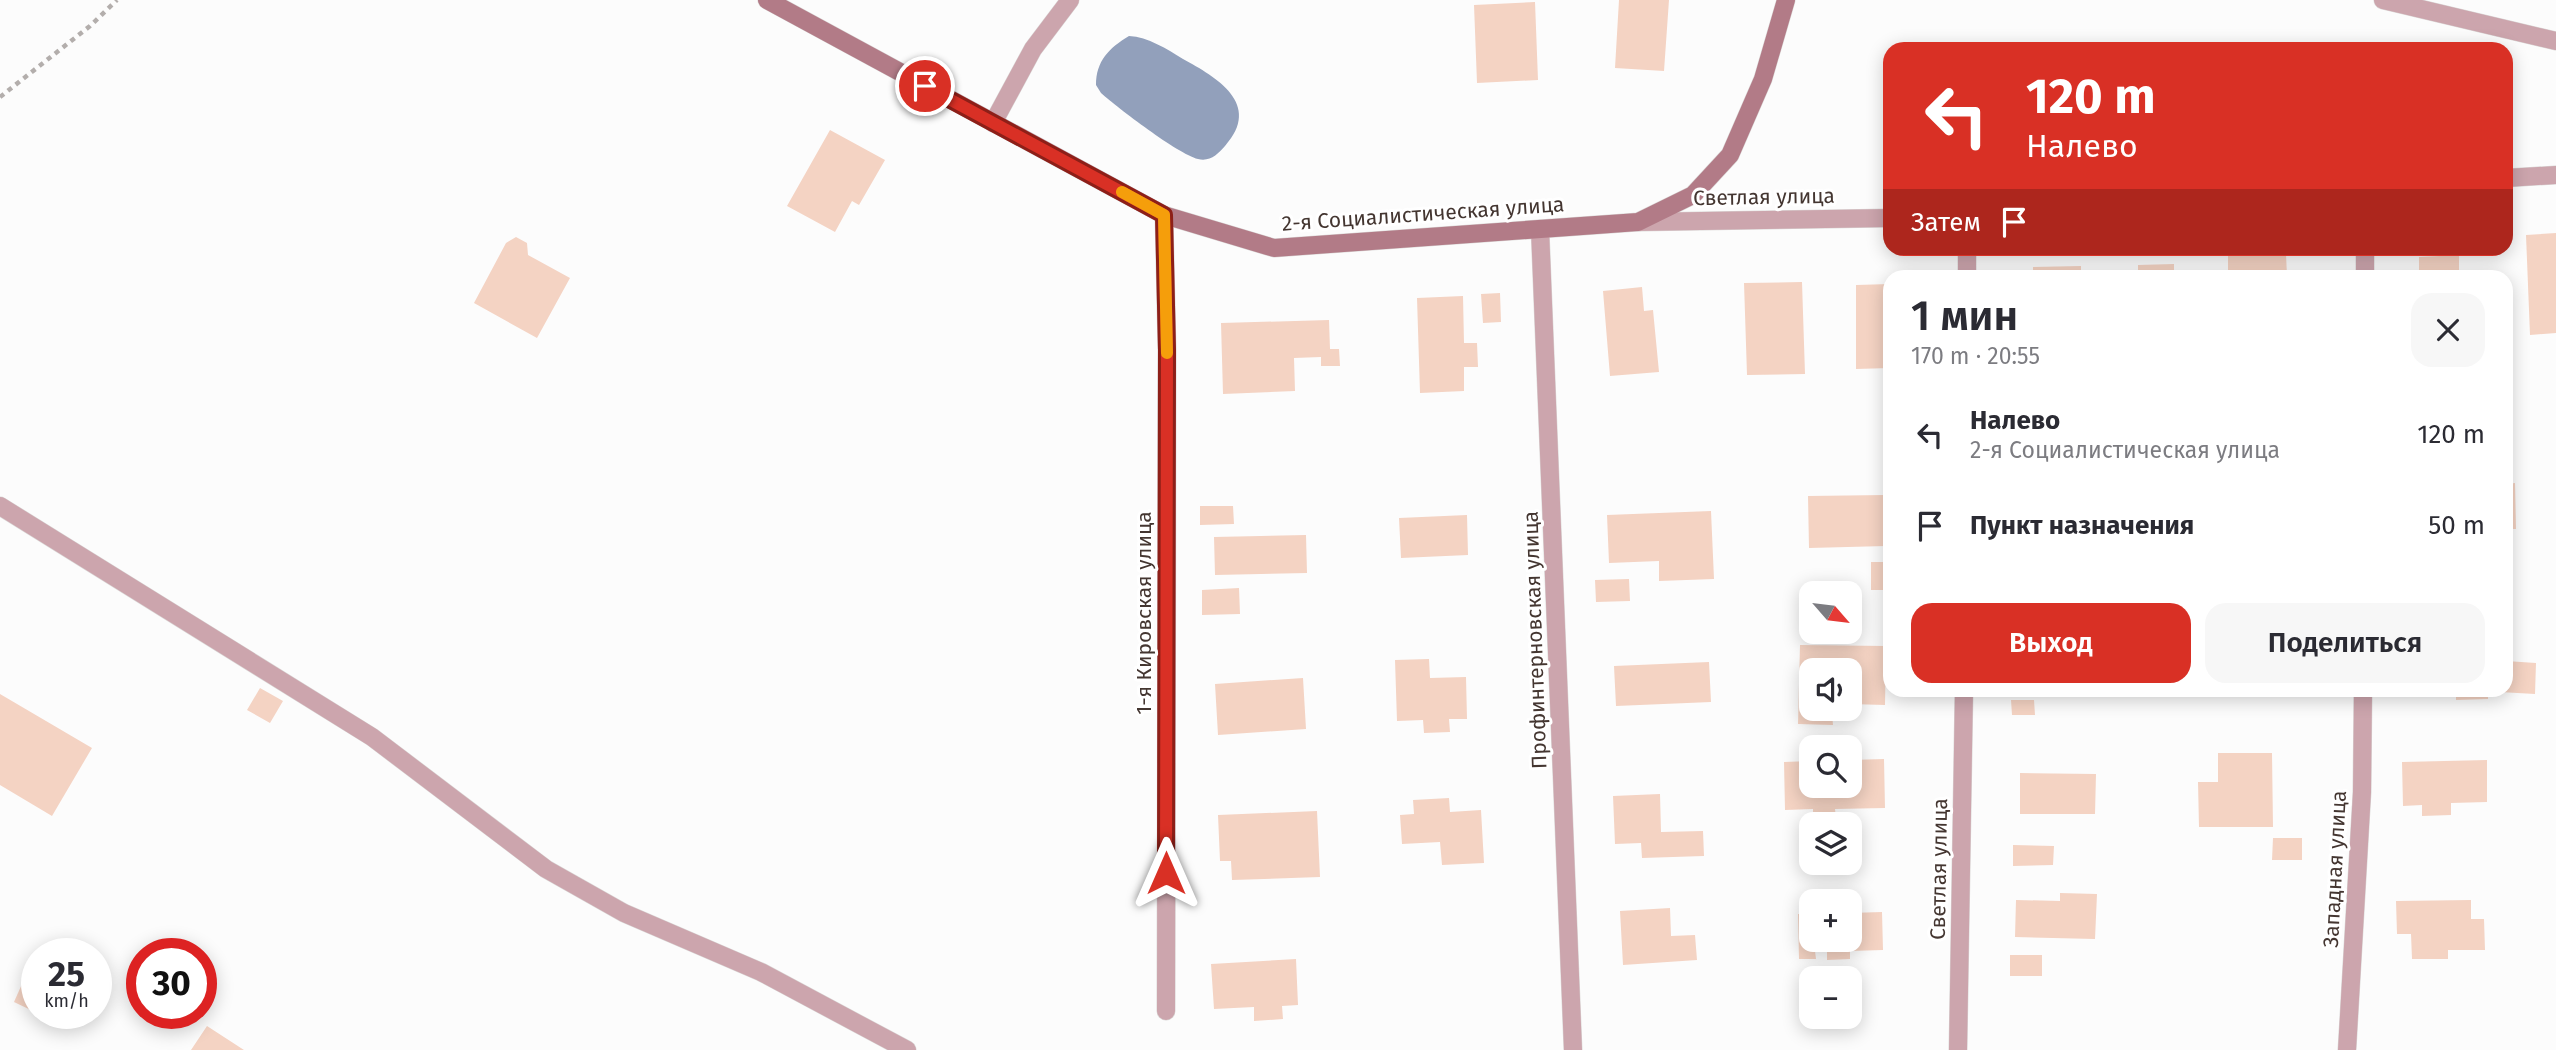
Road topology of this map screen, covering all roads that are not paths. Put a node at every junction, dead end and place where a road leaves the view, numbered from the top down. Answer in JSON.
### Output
{"nodes":[{"id":1,"x":766,"y":0,"type":"edge"},
{"id":2,"x":1070,"y":0,"type":"edge"},
{"id":3,"x":1786,"y":0,"type":"edge"},
{"id":4,"x":2383,"y":0,"type":"edge"},
{"id":5,"x":2556,"y":41,"type":"edge"},
{"id":6,"x":993,"y":123,"type":"junction"},
{"id":7,"x":2556,"y":175,"type":"edge"},
{"id":8,"x":2513,"y":178,"type":"edge"},
{"id":9,"x":1164,"y":215,"type":"junction"},
{"id":10,"x":1883,"y":218,"type":"edge"},
{"id":11,"x":1638,"y":222,"type":"junction"},
{"id":12,"x":1540,"y":229,"type":"junction"},
{"id":13,"x":0,"y":506,"type":"edge"},
{"id":14,"x":1964,"y":697,"type":"edge"},
{"id":15,"x":2363,"y":697,"type":"edge"},
{"id":16,"x":1166,"y":1011,"type":"dead end"},
{"id":17,"x":907,"y":1050,"type":"edge"},
{"id":18,"x":1573,"y":1050,"type":"edge"},
{"id":19,"x":1958,"y":1050,"type":"edge"},
{"id":20,"x":2347,"y":1050,"type":"edge"}],
"edges":[{"from":1,"to":6,"type":"street","name":"2-я Социалистическая улица"},
{"from":2,"to":6,"type":"street"},
{"from":3,"to":11,"type":"street"},
{"from":4,"to":5,"type":"street"},
{"from":6,"to":9,"type":"street","name":"2-я Социалистическая улица"},
{"from":7,"to":8,"type":"street"},
{"from":9,"to":12,"type":"street","name":"2-я Социалистическая улица"},
{"from":9,"to":16,"type":"street","name":"1-я Кировская улица"},
{"from":10,"to":11,"type":"street","name":"Светлая улица"},
{"from":11,"to":12,"type":"street","name":"2-я Социалистическая улица"},
{"from":12,"to":18,"type":"street","name":"Профинтерновская улица"},
{"from":13,"to":17,"type":"street"},
{"from":14,"to":19,"type":"street","name":"Светлая улица"},
{"from":15,"to":20,"type":"street","name":"Западная улица"}]}
